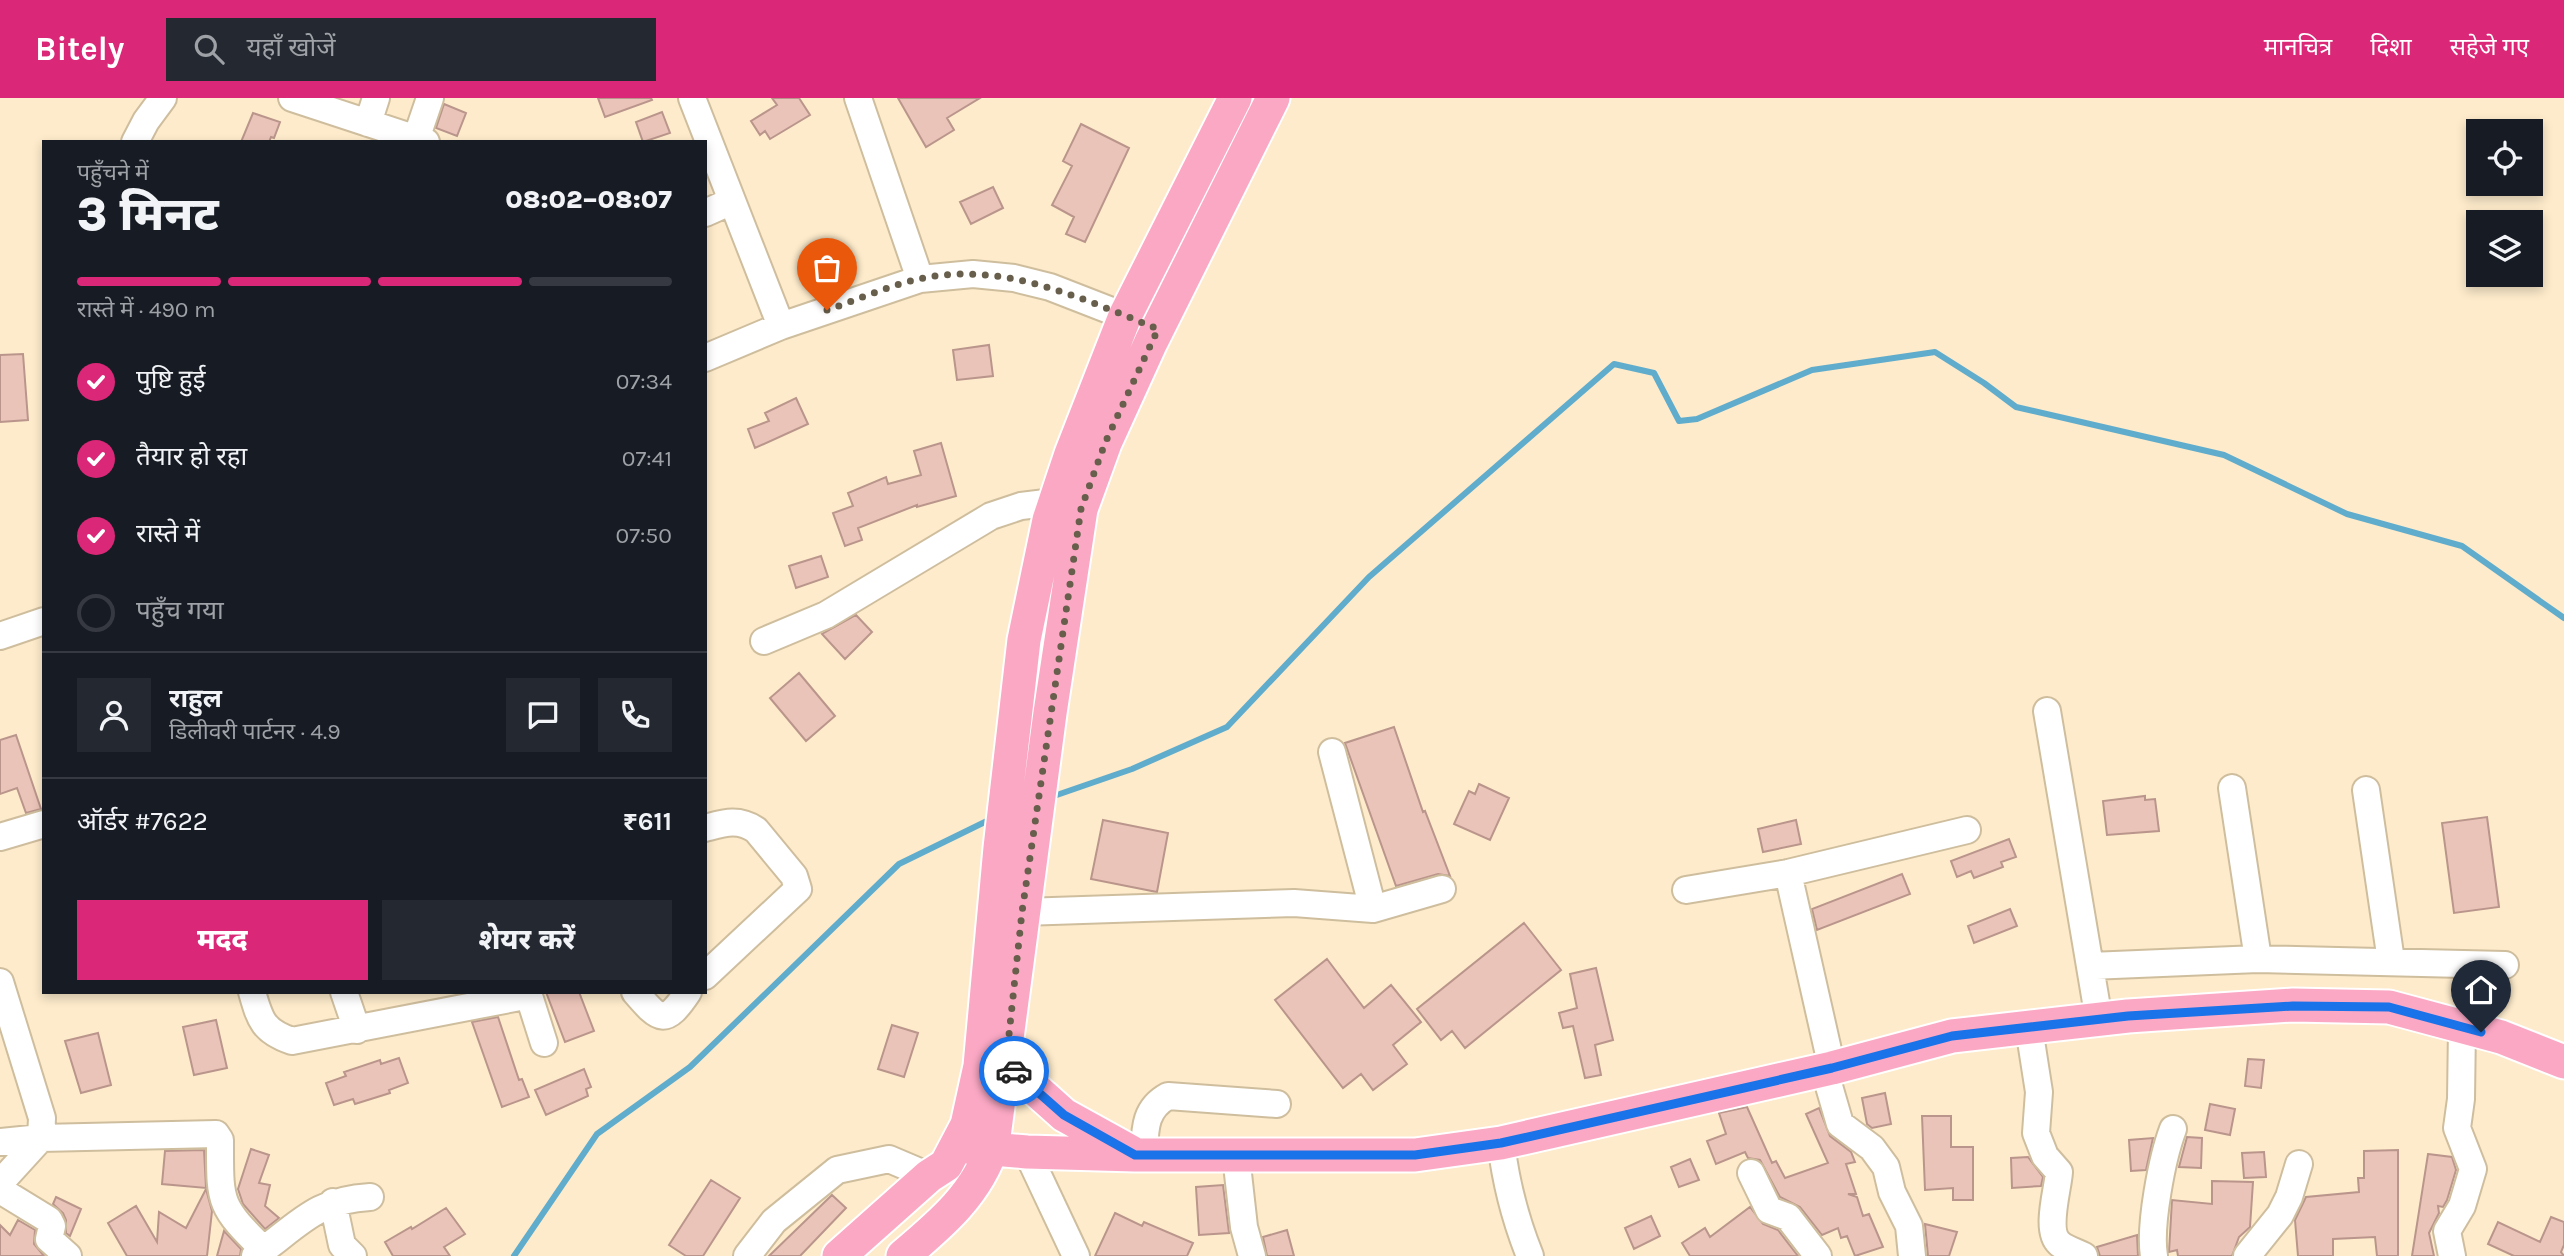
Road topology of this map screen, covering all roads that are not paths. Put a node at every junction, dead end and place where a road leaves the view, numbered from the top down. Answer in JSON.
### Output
{"nodes":[{"id":1,"x":163,"y":98,"type":"edge"},
{"id":2,"x":292,"y":98,"type":"edge"},
{"id":3,"x":430,"y":98,"type":"edge"},
{"id":4,"x":692,"y":98,"type":"edge"},
{"id":5,"x":858,"y":98,"type":"edge"},
{"id":6,"x":1236,"y":98,"type":"edge"},
{"id":7,"x":1273,"y":98,"type":"edge"},
{"id":8,"x":372,"y":110,"type":"edge"},
{"id":9,"x":136,"y":140,"type":"edge"},
{"id":10,"x":421,"y":140,"type":"edge"},
{"id":11,"x":732,"y":201,"type":"junction"},
{"id":12,"x":707,"y":212,"type":"edge"},
{"id":13,"x":920,"y":279,"type":"junction"},
{"id":14,"x":1125,"y":316,"type":"junction"},
{"id":15,"x":781,"y":326,"type":"junction"},
{"id":16,"x":1158,"y":329,"type":"junction"},
{"id":17,"x":707,"y":357,"type":"edge"},
{"id":18,"x":1054,"y":502,"type":"junction"},
{"id":19,"x":42,"y":622,"type":"edge"},
{"id":20,"x":0,"y":636,"type":"edge"},
{"id":21,"x":764,"y":641,"type":"dead end"},
{"id":22,"x":2047,"y":711,"type":"dead end"},
{"id":23,"x":1332,"y":752,"type":"dead end"},
{"id":24,"x":2232,"y":788,"type":"dead end"},
{"id":25,"x":2366,"y":790,"type":"dead end"},
{"id":26,"x":42,"y":825,"type":"edge"},
{"id":27,"x":707,"y":827,"type":"edge"},
{"id":28,"x":1967,"y":830,"type":"dead end"},
{"id":29,"x":0,"y":837,"type":"edge"},
{"id":30,"x":1788,"y":873,"type":"junction"},
{"id":31,"x":1443,"y":889,"type":"dead end"},
{"id":32,"x":1686,"y":890,"type":"dead end"},
{"id":33,"x":1373,"y":909,"type":"junction"},
{"id":34,"x":1022,"y":912,"type":"junction"},
{"id":35,"x":2258,"y":959,"type":"junction"},
{"id":36,"x":2392,"y":961,"type":"junction"},
{"id":37,"x":2505,"y":965,"type":"dead end"},
{"id":38,"x":2090,"y":966,"type":"junction"},
{"id":39,"x":707,"y":974,"type":"edge"},
{"id":40,"x":0,"y":982,"type":"edge"},
{"id":41,"x":252,"y":994,"type":"edge"},
{"id":42,"x":345,"y":994,"type":"edge"},
{"id":43,"x":637,"y":994,"type":"edge"},
{"id":44,"x":687,"y":994,"type":"edge"},
{"id":45,"x":2099,"y":1020,"type":"junction"},
{"id":46,"x":2462,"y":1027,"type":"junction"},
{"id":47,"x":2029,"y":1028,"type":"junction"},
{"id":48,"x":356,"y":1030,"type":"junction"},
{"id":49,"x":544,"y":1043,"type":"dead end"},
{"id":50,"x":2564,"y":1062,"type":"edge"},
{"id":51,"x":1006,"y":1063,"type":"junction"},
{"id":52,"x":1828,"y":1068,"type":"junction"},
{"id":53,"x":1277,"y":1104,"type":"dead end"},
{"id":54,"x":2173,"y":1129,"type":"dead end"},
{"id":55,"x":41,"y":1138,"type":"junction"},
{"id":56,"x":0,"y":1142,"type":"edge"},
{"id":57,"x":1501,"y":1143,"type":"junction"},
{"id":58,"x":958,"y":1146,"type":"junction"},
{"id":59,"x":991,"y":1150,"type":"junction"},
{"id":60,"x":1027,"y":1152,"type":"junction"},
{"id":61,"x":1140,"y":1154,"type":"junction"},
{"id":62,"x":1236,"y":1156,"type":"junction"},
{"id":63,"x":2299,"y":1164,"type":"dead end"},
{"id":64,"x":1751,"y":1173,"type":"dead end"},
{"id":65,"x":929,"y":1177,"type":"junction"},
{"id":66,"x":0,"y":1183,"type":"edge"},
{"id":67,"x":0,"y":1190,"type":"edge"},
{"id":68,"x":370,"y":1197,"type":"dead end"},
{"id":69,"x":333,"y":1202,"type":"junction"},
{"id":70,"x":260,"y":1253,"type":"edge"},
{"id":71,"x":68,"y":1256,"type":"edge"},
{"id":72,"x":353,"y":1256,"type":"edge"},
{"id":73,"x":747,"y":1256,"type":"edge"},
{"id":74,"x":839,"y":1256,"type":"edge"},
{"id":75,"x":903,"y":1256,"type":"edge"},
{"id":76,"x":1076,"y":1256,"type":"edge"},
{"id":77,"x":1252,"y":1256,"type":"edge"},
{"id":78,"x":1530,"y":1256,"type":"edge"},
{"id":79,"x":1818,"y":1256,"type":"edge"},
{"id":80,"x":1912,"y":1256,"type":"edge"},
{"id":81,"x":2084,"y":1256,"type":"edge"},
{"id":82,"x":2154,"y":1256,"type":"edge"},
{"id":83,"x":2247,"y":1256,"type":"edge"},
{"id":84,"x":2452,"y":1256,"type":"edge"}],
"edges":[{"from":1,"to":9,"type":"street"},
{"from":2,"to":8,"type":"street"},
{"from":3,"to":10,"type":"street"},
{"from":4,"to":11,"type":"street"},
{"from":5,"to":13,"type":"street"},
{"from":6,"to":14,"type":"main road"},
{"from":7,"to":16,"type":"main road"},
{"from":8,"to":10,"type":"street"},
{"from":11,"to":12,"type":"street"},
{"from":11,"to":15,"type":"street"},
{"from":13,"to":14,"type":"street"},
{"from":13,"to":15,"type":"street"},
{"from":14,"to":16,"type":"street"},
{"from":14,"to":18,"type":"main road"},
{"from":15,"to":17,"type":"street"},
{"from":16,"to":34,"type":"main road"},
{"from":18,"to":21,"type":"street"},
{"from":18,"to":58,"type":"main road"},
{"from":19,"to":20,"type":"street"},
{"from":22,"to":38,"type":"street"},
{"from":23,"to":33,"type":"street"},
{"from":24,"to":35,"type":"street"},
{"from":25,"to":36,"type":"street"},
{"from":26,"to":29,"type":"street"},
{"from":27,"to":39,"type":"street"},
{"from":28,"to":30,"type":"street"},
{"from":30,"to":32,"type":"street"},
{"from":30,"to":52,"type":"street"},
{"from":31,"to":33,"type":"street"},
{"from":33,"to":34,"type":"street"},
{"from":34,"to":51,"type":"main road"},
{"from":35,"to":36,"type":"street"},
{"from":35,"to":38,"type":"street"},
{"from":36,"to":37,"type":"street"},
{"from":38,"to":45,"type":"street"},
{"from":40,"to":55,"type":"street"},
{"from":41,"to":48,"type":"street"},
{"from":42,"to":48,"type":"street"},
{"from":43,"to":44,"type":"street"},
{"from":45,"to":46,"type":"main road"},
{"from":45,"to":47,"type":"main road"},
{"from":46,"to":50,"type":"main road"},
{"from":46,"to":84,"type":"street"},
{"from":47,"to":52,"type":"main road"},
{"from":47,"to":81,"type":"street"},
{"from":48,"to":49,"type":"street"},
{"from":51,"to":59,"type":"main road"},
{"from":51,"to":61,"type":"main road"},
{"from":52,"to":57,"type":"main road"},
{"from":52,"to":80,"type":"street"},
{"from":53,"to":61,"type":"street"},
{"from":54,"to":82,"type":"street"},
{"from":55,"to":56,"type":"street"},
{"from":55,"to":66,"type":"street"},
{"from":55,"to":70,"type":"street"},
{"from":57,"to":62,"type":"main road"},
{"from":57,"to":78,"type":"street"},
{"from":58,"to":59,"type":"main road"},
{"from":58,"to":65,"type":"main road"},
{"from":59,"to":60,"type":"main road"},
{"from":59,"to":75,"type":"main road"},
{"from":60,"to":61,"type":"main road"},
{"from":60,"to":76,"type":"street"},
{"from":61,"to":62,"type":"main road"},
{"from":62,"to":77,"type":"street"},
{"from":63,"to":83,"type":"street"},
{"from":64,"to":79,"type":"street"},
{"from":65,"to":73,"type":"street"},
{"from":65,"to":74,"type":"main road"},
{"from":67,"to":71,"type":"street"},
{"from":68,"to":69,"type":"street"},
{"from":69,"to":70,"type":"street"},
{"from":69,"to":72,"type":"street"}]}
